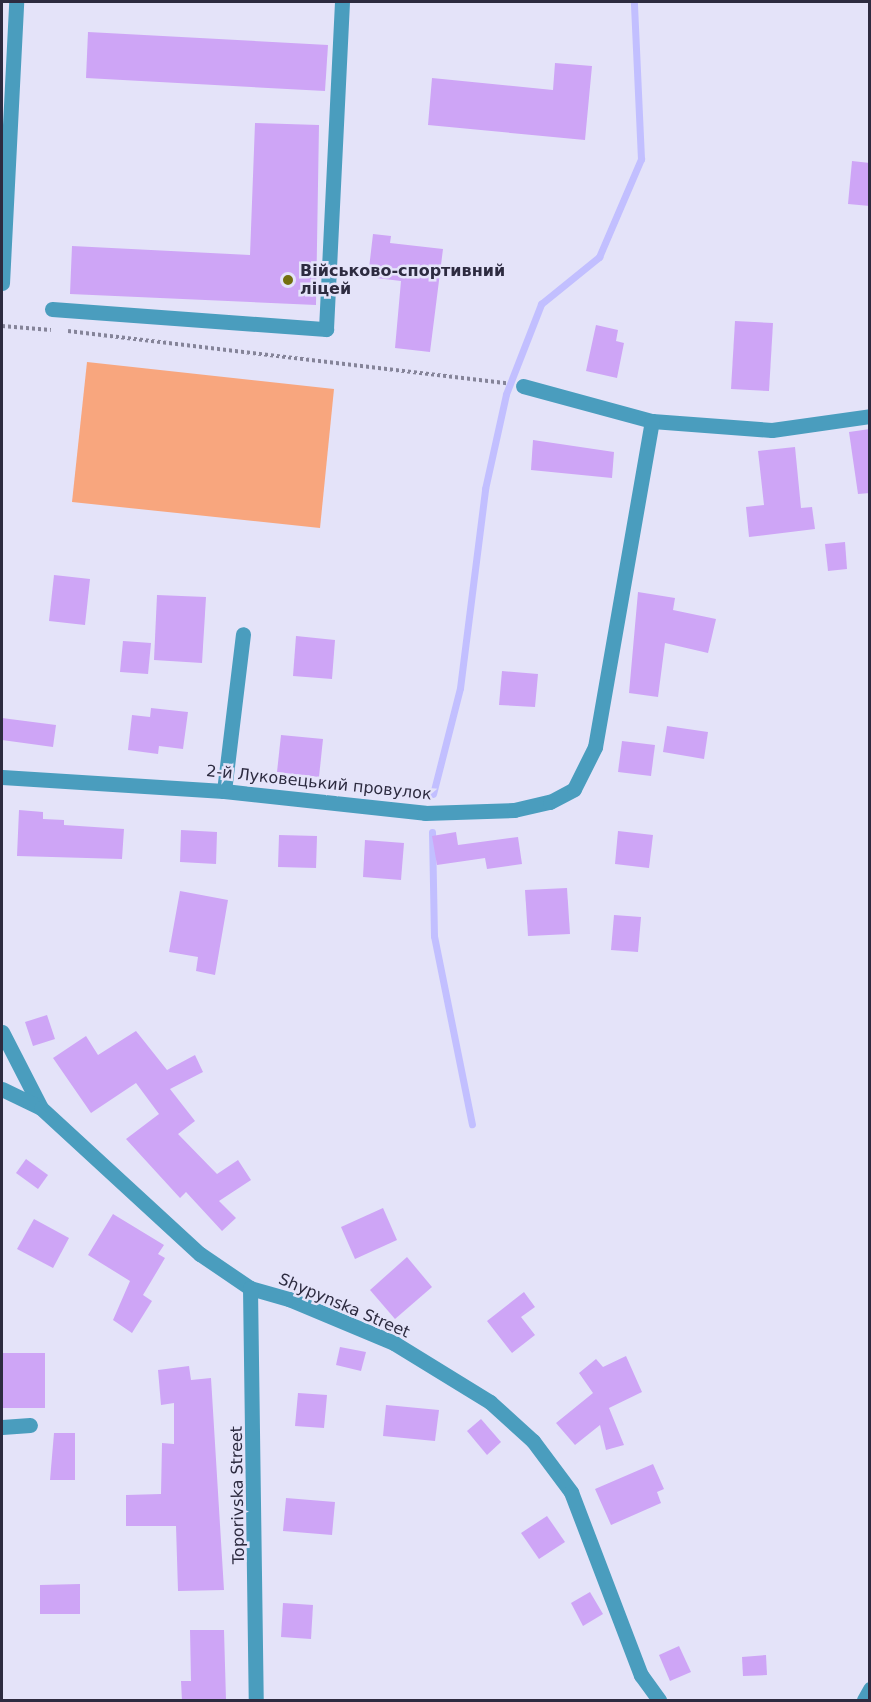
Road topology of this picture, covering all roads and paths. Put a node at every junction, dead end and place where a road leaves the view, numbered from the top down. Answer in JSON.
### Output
{"nodes":[{"id":1,"x":16,"y":2,"type":"edge"},
{"id":2,"x":342,"y":2,"type":"edge"},
{"id":3,"x":3,"y":204,"type":"edge"},
{"id":4,"x":2,"y":283,"type":"edge"},
{"id":5,"x":52,"y":309,"type":"dead end"},
{"id":6,"x":2,"y":326,"type":"edge"},
{"id":7,"x":523,"y":386,"type":"joint"},
{"id":8,"x":870,"y":416,"type":"edge"},
{"id":9,"x":652,"y":421,"type":"junction"},
{"id":10,"x":243,"y":634,"type":"dead end"},
{"id":11,"x":2,"y":777,"type":"edge"},
{"id":12,"x":224,"y":790,"type":"junction"},
{"id":13,"x":2,"y":1032,"type":"edge"},
{"id":14,"x":2,"y":1089,"type":"edge"},
{"id":15,"x":41,"y":1108,"type":"junction"},
{"id":16,"x":250,"y":1288,"type":"junction"},
{"id":17,"x":30,"y":1425,"type":"dead end"},
{"id":18,"x":2,"y":1427,"type":"edge"},
{"id":19,"x":870,"y":1689,"type":"edge"},
{"id":20,"x":256,"y":1701,"type":"edge"},
{"id":21,"x":659,"y":1701,"type":"edge"},
{"id":22,"x":864,"y":1701,"type":"edge"}],
"edges":[{"from":1,"to":3,"type":"street"},
{"from":2,"to":5,"type":"street"},
{"from":3,"to":4,"type":"street"},
{"from":6,"to":7,"type":"path"},
{"from":7,"to":9,"type":"street"},
{"from":8,"to":9,"type":"street"},
{"from":9,"to":12,"type":"street","name":"2-й Луковецький провулок"},
{"from":10,"to":12,"type":"street"},
{"from":11,"to":12,"type":"street","name":"2-й Луковецький провулок"},
{"from":13,"to":15,"type":"street"},
{"from":14,"to":15,"type":"street","name":"Shypynska Street"},
{"from":15,"to":16,"type":"street","name":"Shypynska Street"},
{"from":16,"to":20,"type":"street","name":"Toporivska Street"},
{"from":16,"to":21,"type":"street","name":"Shypynska Street"},
{"from":17,"to":18,"type":"street"},
{"from":19,"to":22,"type":"street"}]}
